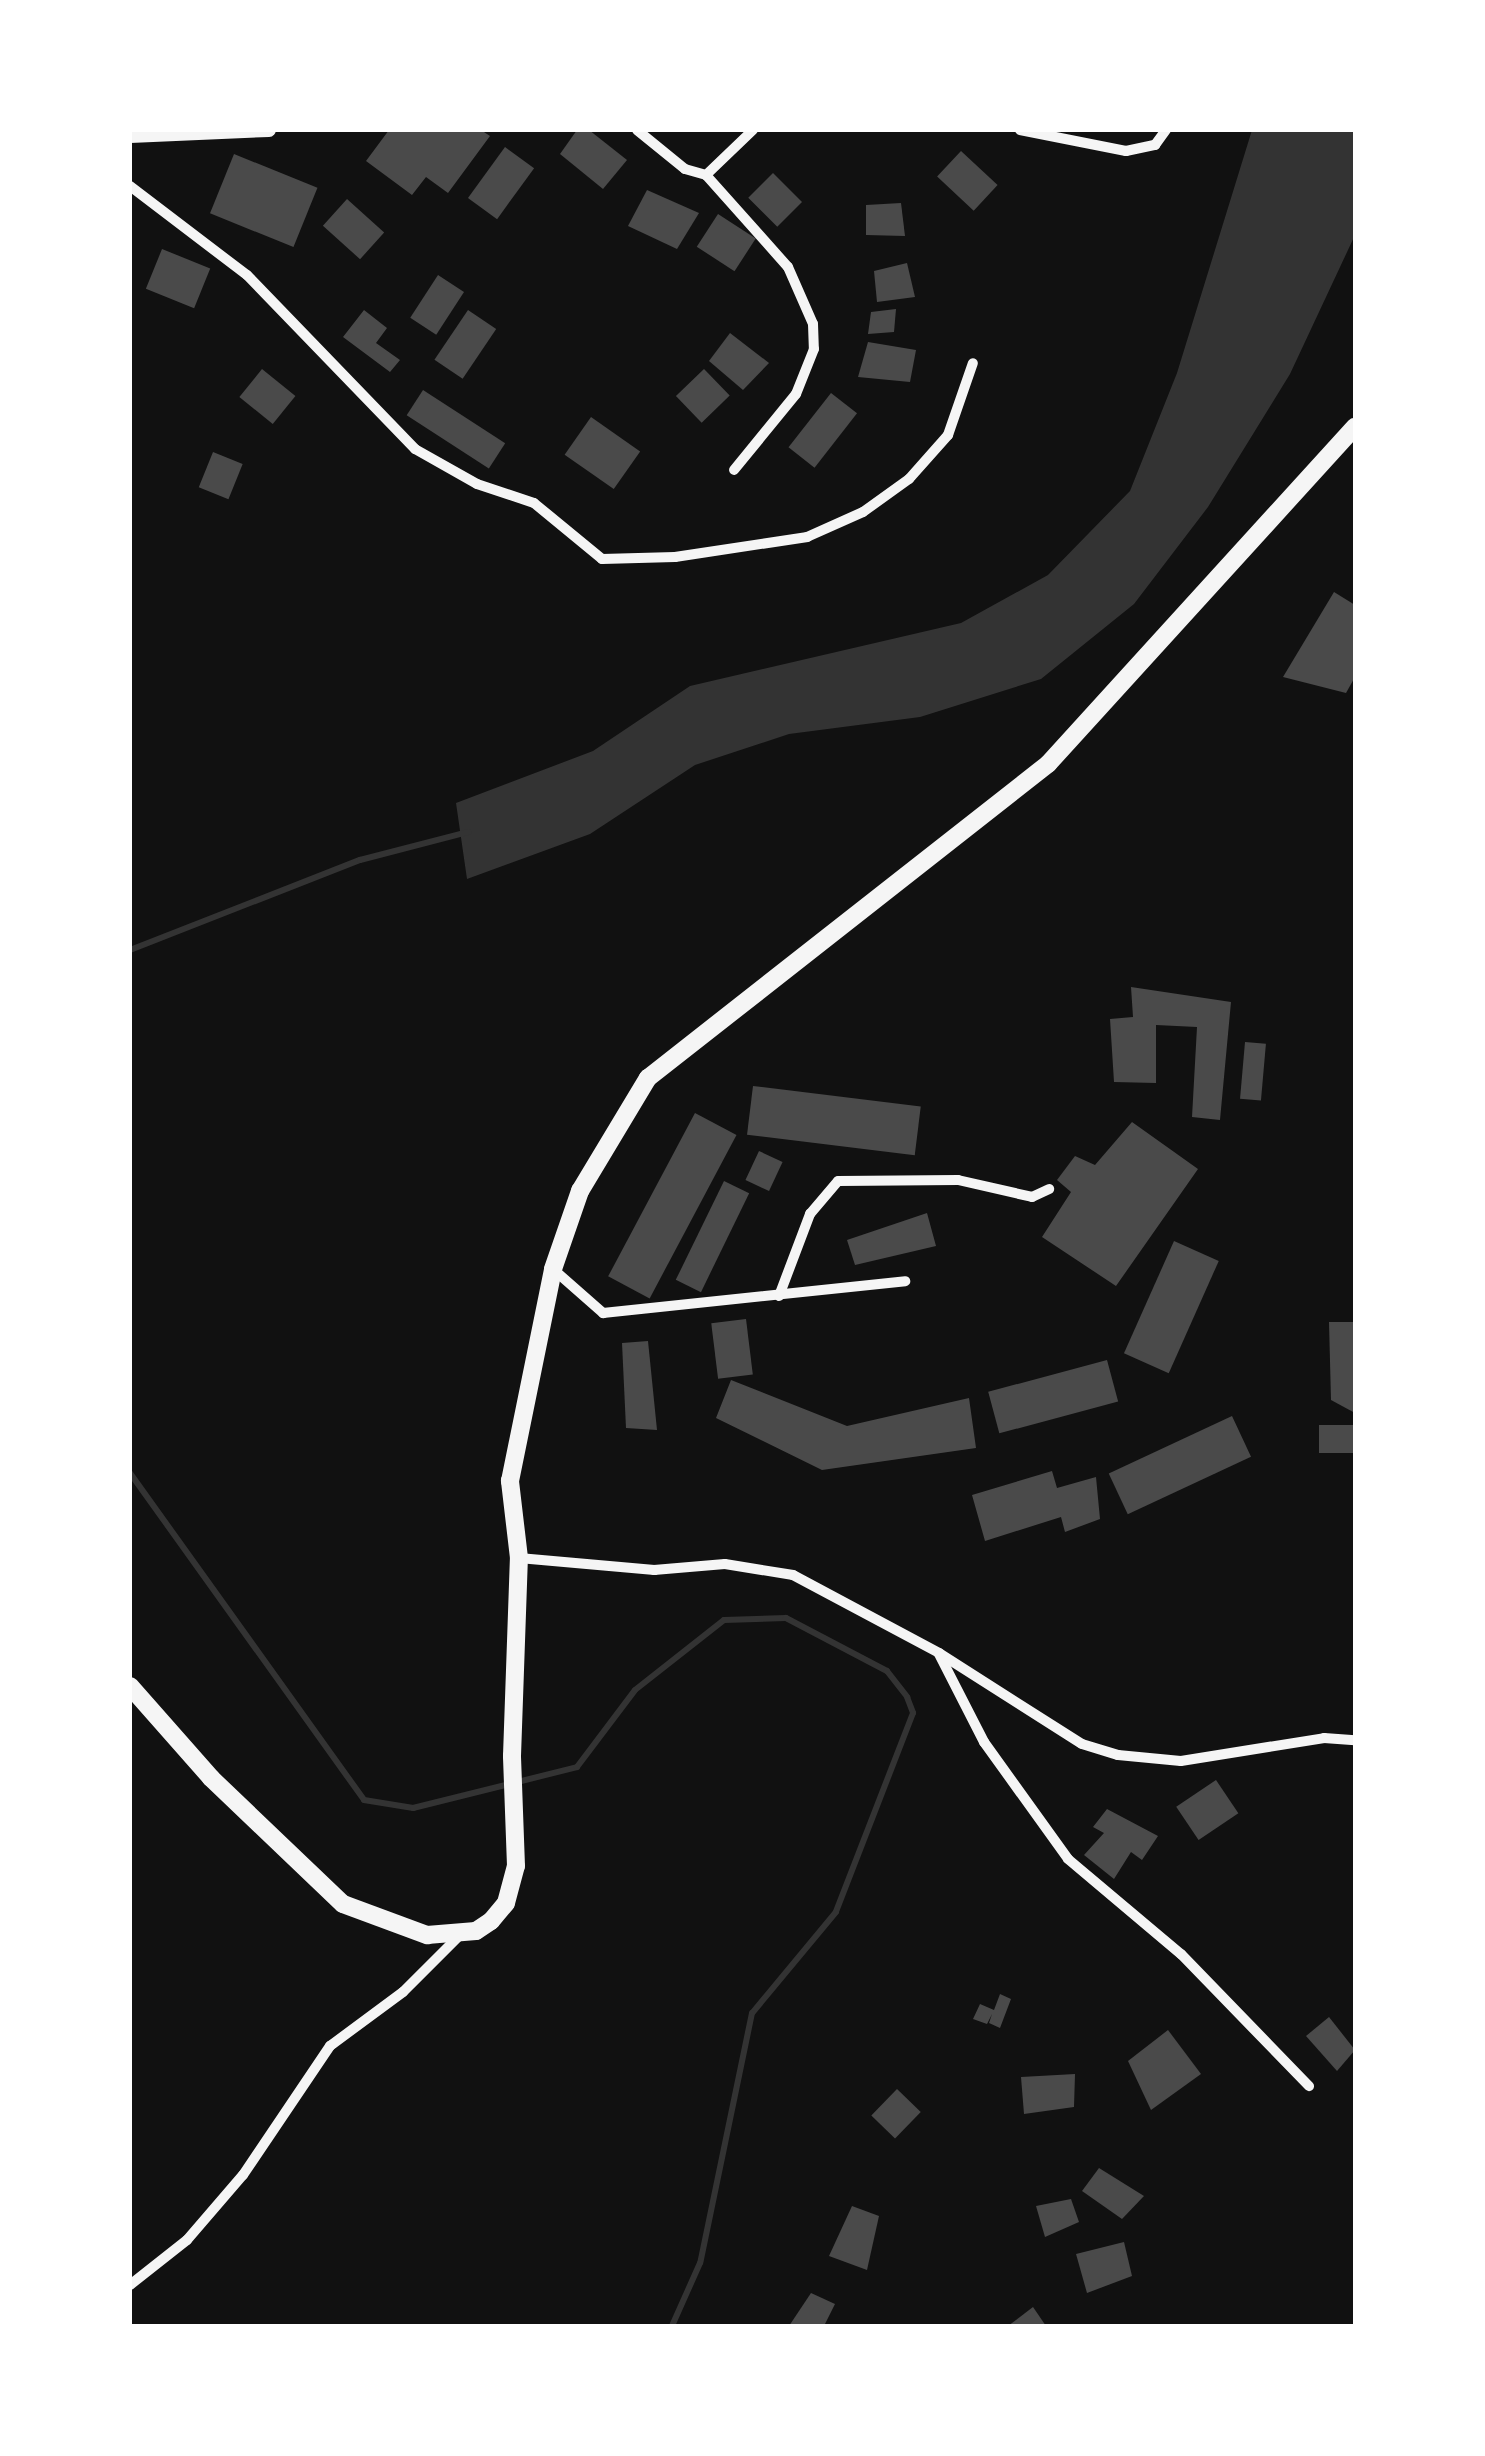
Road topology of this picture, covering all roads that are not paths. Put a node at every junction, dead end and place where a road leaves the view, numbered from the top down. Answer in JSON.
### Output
{"nodes":[{"id":1,"x":268,"y":130,"type":"edge"},
{"id":2,"x":637,"y":130,"type":"edge"},
{"id":3,"x":753,"y":130,"type":"edge"},
{"id":4,"x":1020,"y":130,"type":"edge"},
{"id":5,"x":1166,"y":130,"type":"edge"},
{"id":6,"x":130,"y":136,"type":"edge"},
{"id":7,"x":706,"y":175,"type":"junction"},
{"id":8,"x":130,"y":186,"type":"edge"},
{"id":9,"x":973,"y":363,"type":"dead end"},
{"id":10,"x":1355,"y":427,"type":"edge"},
{"id":11,"x":734,"y":470,"type":"dead end"},
{"id":12,"x":1049,"y":1189,"type":"dead end"},
{"id":13,"x":553,"y":1269,"type":"junction"},
{"id":14,"x":906,"y":1281,"type":"dead end"},
{"id":15,"x":779,"y":1296,"type":"junction"},
{"id":16,"x":519,"y":1558,"type":"junction"},
{"id":17,"x":939,"y":1653,"type":"junction"},
{"id":18,"x":130,"y":1686,"type":"edge"},
{"id":19,"x":1355,"y":1740,"type":"edge"},
{"id":20,"x":460,"y":1934,"type":"junction"},
{"id":21,"x":1310,"y":2086,"type":"dead end"},
{"id":22,"x":130,"y":2285,"type":"edge"}],
"edges":[{"from":1,"to":6,"type":"street"},
{"from":2,"to":7,"type":"street"},
{"from":3,"to":7,"type":"street"},
{"from":4,"to":5,"type":"street"},
{"from":7,"to":11,"type":"street"},
{"from":8,"to":9,"type":"street"},
{"from":10,"to":13,"type":"main road"},
{"from":12,"to":15,"type":"street"},
{"from":13,"to":15,"type":"street"},
{"from":13,"to":16,"type":"main road"},
{"from":14,"to":15,"type":"street"},
{"from":16,"to":17,"type":"street"},
{"from":16,"to":20,"type":"main road"},
{"from":17,"to":19,"type":"street"},
{"from":17,"to":21,"type":"street"},
{"from":18,"to":20,"type":"main road"},
{"from":20,"to":22,"type":"street"}]}
